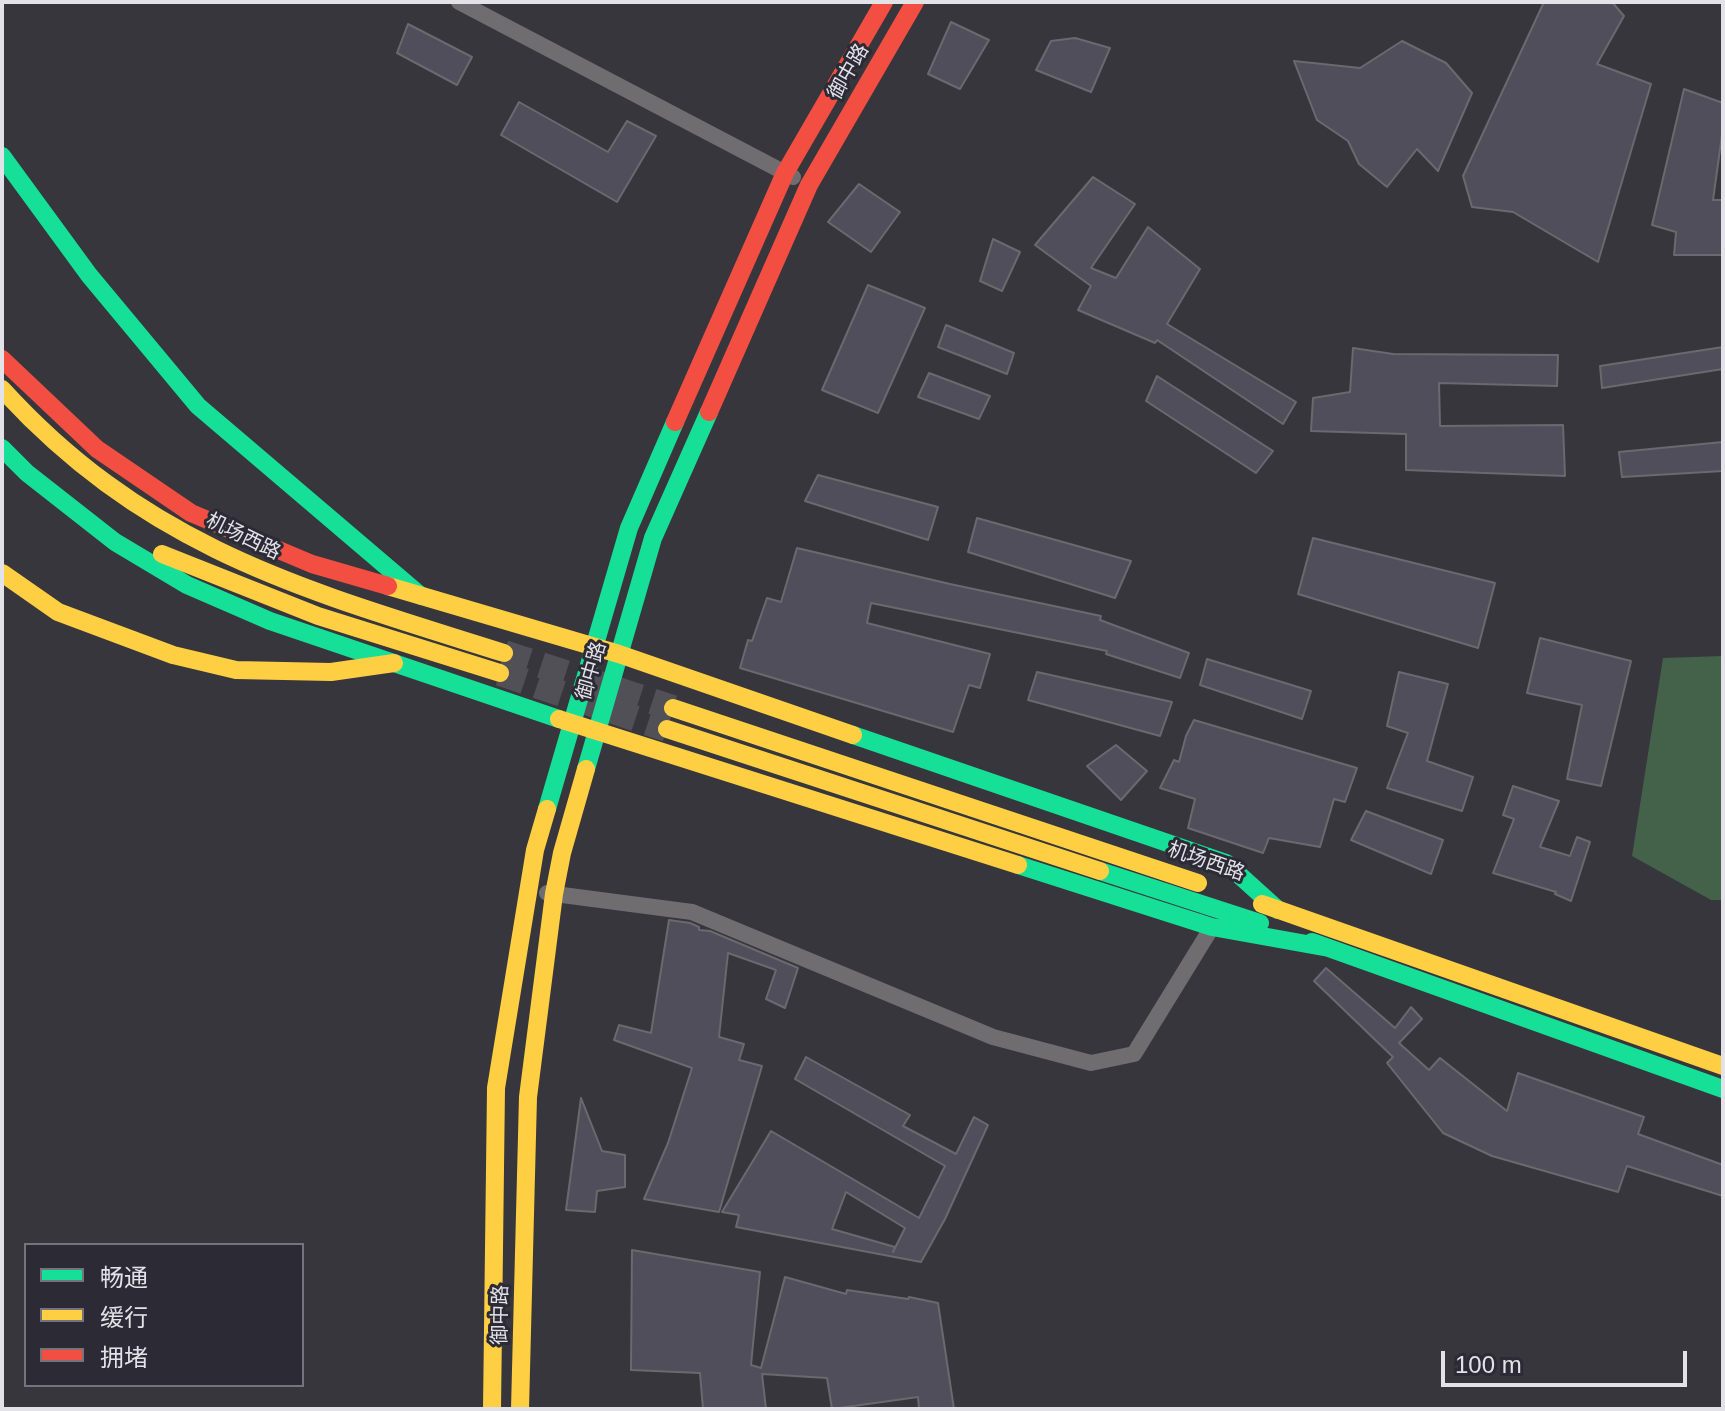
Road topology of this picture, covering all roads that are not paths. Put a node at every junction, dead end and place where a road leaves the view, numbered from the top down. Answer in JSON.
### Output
{"nodes":[{"id":1,"x":459,"y":2,"type":"edge"},
{"id":2,"x":884,"y":2,"type":"edge"},
{"id":3,"x":915,"y":2,"type":"edge"},
{"id":4,"x":2,"y":156,"type":"edge"},
{"id":5,"x":785,"y":173,"type":"junction"},
{"id":6,"x":809,"y":185,"type":"junction"},
{"id":7,"x":2,"y":359,"type":"edge"},
{"id":8,"x":2,"y":389,"type":"edge"},
{"id":9,"x":2,"y":429,"type":"edge"},
{"id":10,"x":2,"y":448,"type":"edge"},
{"id":11,"x":2,"y":573,"type":"edge"},
{"id":12,"x":421,"y":596,"type":"junction"},
{"id":13,"x":595,"y":646,"type":"junction"},
{"id":14,"x":504,"y":653,"type":"tunnel mouth"},
{"id":15,"x":619,"y":654,"type":"junction"},
{"id":16,"x":394,"y":663,"type":"junction"},
{"id":17,"x":500,"y":673,"type":"tunnel mouth"},
{"id":18,"x":673,"y":708,"type":"tunnel mouth"},
{"id":19,"x":572,"y":724,"type":"junction"},
{"id":20,"x":667,"y":729,"type":"tunnel mouth"},
{"id":21,"x":597,"y":732,"type":"junction"},
{"id":22,"x":529,"y":892,"type":"junction"},
{"id":23,"x":554,"y":894,"type":"junction"},
{"id":24,"x":1278,"y":910,"type":"junction"},
{"id":25,"x":1212,"y":927,"type":"junction"},
{"id":26,"x":1329,"y":948,"type":"junction"},
{"id":27,"x":1723,"y":1066,"type":"edge"},
{"id":28,"x":1723,"y":1089,"type":"edge"},
{"id":29,"x":492,"y":1409,"type":"edge"},
{"id":30,"x":520,"y":1409,"type":"edge"}],
"edges":[{"from":1,"to":5,"type":"street"},
{"from":2,"to":5,"type":"main road","name":"御中路"},
{"from":3,"to":6,"type":"main road","name":"御中路"},
{"from":4,"to":12,"type":"main road"},
{"from":5,"to":6,"type":"street"},
{"from":5,"to":13,"type":"main road","name":"御中路"},
{"from":6,"to":15,"type":"main road","name":"御中路"},
{"from":7,"to":12,"type":"main road"},
{"from":8,"to":14,"type":"main road","name":"机场西路"},
{"from":9,"to":17,"type":"main road"},
{"from":10,"to":16,"type":"main road"},
{"from":11,"to":16,"type":"main road"},
{"from":12,"to":13,"type":"main road"},
{"from":13,"to":15,"type":"main road"},
{"from":13,"to":19,"type":"main road","name":"御中路"},
{"from":15,"to":21,"type":"main road","name":"御中路"},
{"from":15,"to":24,"type":"main road"},
{"from":16,"to":19,"type":"main road"},
{"from":18,"to":24,"type":"main road","name":"机场西路"},
{"from":19,"to":21,"type":"main road"},
{"from":19,"to":22,"type":"main road","name":"御中路"},
{"from":20,"to":26,"type":"main road"},
{"from":21,"to":23,"type":"main road","name":"御中路"},
{"from":21,"to":25,"type":"main road"},
{"from":22,"to":23,"type":"street"},
{"from":22,"to":29,"type":"main road","name":"御中路"},
{"from":23,"to":25,"type":"street"},
{"from":23,"to":30,"type":"main road","name":"御中路"},
{"from":24,"to":27,"type":"main road","name":"机场西路"},
{"from":25,"to":26,"type":"main road"},
{"from":26,"to":28,"type":"main road"}]}
